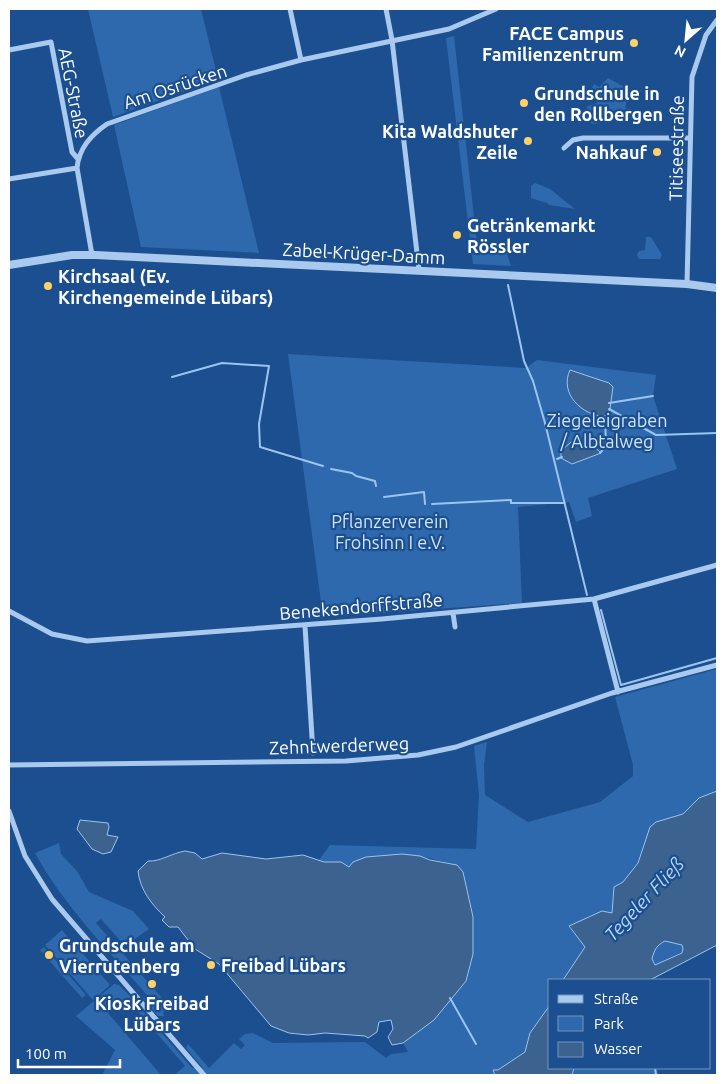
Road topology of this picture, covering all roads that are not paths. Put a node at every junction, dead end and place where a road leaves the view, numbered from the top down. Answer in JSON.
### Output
{"nodes":[{"id":1,"x":290,"y":9,"type":"edge"},
{"id":2,"x":386,"y":9,"type":"edge"},
{"id":3,"x":496,"y":9,"type":"edge"},
{"id":4,"x":717,"y":20,"type":"edge"},
{"id":5,"x":392,"y":40,"type":"junction"},
{"id":6,"x":9,"y":50,"type":"edge"},
{"id":7,"x":301,"y":60,"type":"junction"},
{"id":8,"x":690,"y":138,"type":"junction"},
{"id":9,"x":564,"y":148,"type":"dead end"},
{"id":10,"x":78,"y":159,"type":"junction"},
{"id":11,"x":77,"y":168,"type":"junction"},
{"id":12,"x":9,"y":178,"type":"edge"},
{"id":13,"x":92,"y":255,"type":"junction"},
{"id":14,"x":9,"y":265,"type":"edge"},
{"id":15,"x":419,"y":270,"type":"junction"},
{"id":16,"x":687,"y":284,"type":"junction"},
{"id":17,"x":717,"y":288,"type":"edge"},
{"id":18,"x":717,"y":565,"type":"edge"},
{"id":19,"x":594,"y":599,"type":"junction"},
{"id":20,"x":9,"y":612,"type":"edge"},
{"id":21,"x":452,"y":613,"type":"junction"},
{"id":22,"x":305,"y":626,"type":"junction"},
{"id":23,"x":455,"y":627,"type":"dead end"},
{"id":24,"x":717,"y":665,"type":"edge"},
{"id":25,"x":618,"y":692,"type":"junction"},
{"id":26,"x":313,"y":753,"type":"dead end"},
{"id":27,"x":9,"y":765,"type":"edge"},
{"id":28,"x":9,"y":810,"type":"edge"},
{"id":29,"x":204,"y":1075,"type":"edge"}],
"edges":[{"from":1,"to":7,"type":"street"},
{"from":2,"to":5,"type":"street"},
{"from":3,"to":5,"type":"street","name":"Am Osrücken"},
{"from":4,"to":8,"type":"street","name":"Titiseestraße"},
{"from":5,"to":7,"type":"street","name":"Am Osrücken"},
{"from":5,"to":15,"type":"street"},
{"from":6,"to":10,"type":"street","name":"AEG-Straße"},
{"from":7,"to":10,"type":"street","name":"Am Osrücken"},
{"from":8,"to":9,"type":"street"},
{"from":8,"to":16,"type":"street","name":"Titiseestraße"},
{"from":10,"to":11,"type":"street","name":"Am Osrücken"},
{"from":11,"to":12,"type":"street"},
{"from":11,"to":13,"type":"street","name":"Am Osrücken"},
{"from":13,"to":14,"type":"street","name":"Zabel-Krüger-Damm"},
{"from":13,"to":15,"type":"street","name":"Zabel-Krüger-Damm"},
{"from":15,"to":16,"type":"street","name":"Zabel-Krüger-Damm"},
{"from":16,"to":17,"type":"street","name":"Zabel-Krüger-Damm"},
{"from":18,"to":19,"type":"street","name":"Benekendorffstraße"},
{"from":19,"to":21,"type":"street","name":"Benekendorffstraße"},
{"from":19,"to":25,"type":"street"},
{"from":20,"to":22,"type":"street","name":"Benekendorffstraße"},
{"from":21,"to":22,"type":"street","name":"Benekendorffstraße"},
{"from":21,"to":23,"type":"street"},
{"from":22,"to":26,"type":"street"},
{"from":24,"to":25,"type":"street","name":"Zehntwerderweg"},
{"from":25,"to":27,"type":"street","name":"Zehntwerderweg"},
{"from":28,"to":29,"type":"street"}]}
